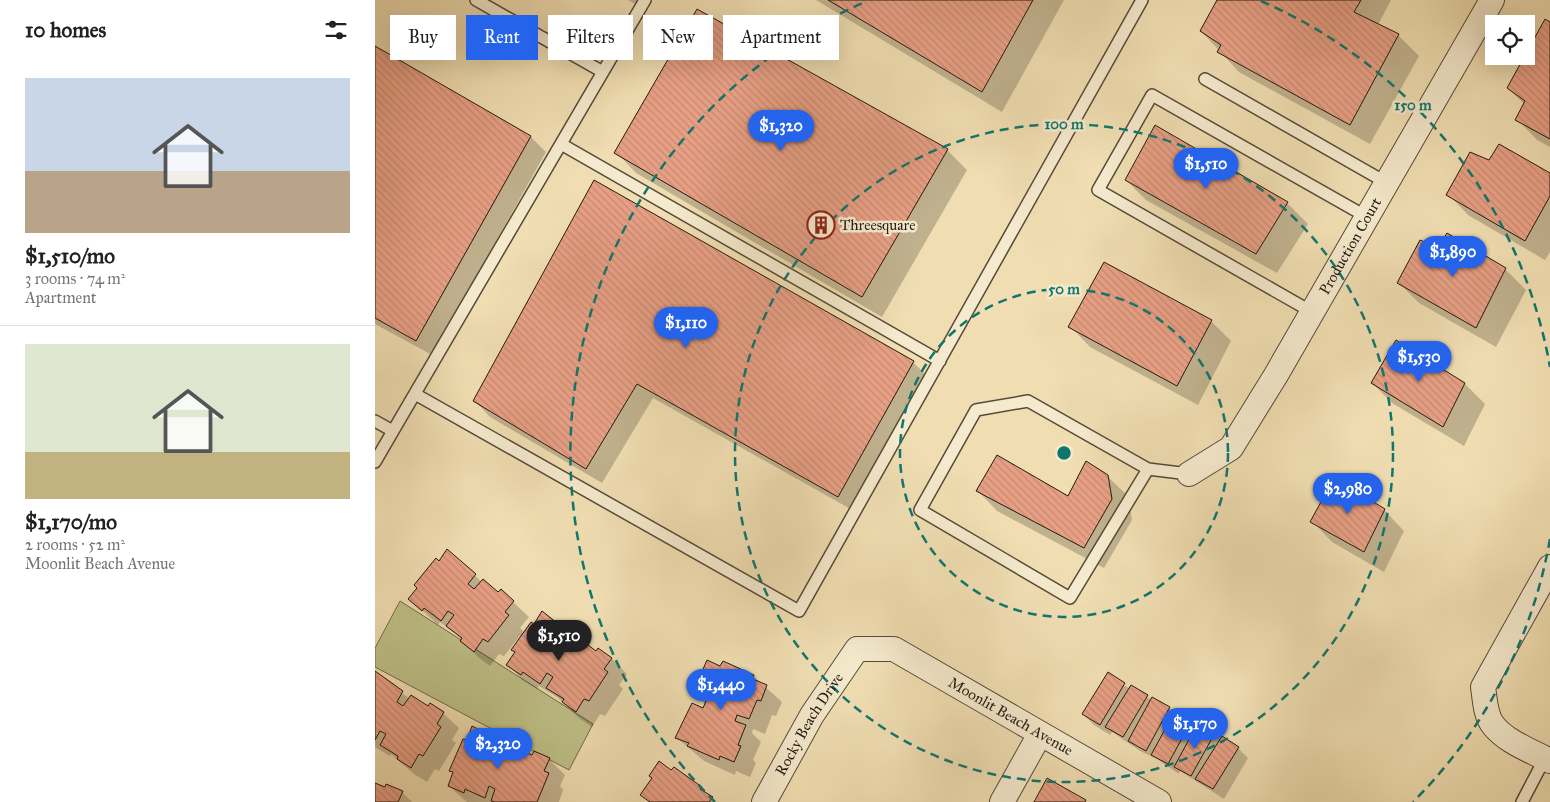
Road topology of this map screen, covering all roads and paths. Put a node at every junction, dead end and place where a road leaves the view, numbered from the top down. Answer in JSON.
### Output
{"nodes":[{"id":1,"x":475,"y":0,"type":"edge"},
{"id":2,"x":645,"y":0,"type":"edge"},
{"id":3,"x":1142,"y":0,"type":"edge"},
{"id":4,"x":1491,"y":0,"type":"edge"},
{"id":5,"x":603,"y":72,"type":"junction"},
{"id":6,"x":1205,"y":79,"type":"dead end"},
{"id":7,"x":561,"y":144,"type":"junction"},
{"id":8,"x":1387,"y":183,"type":"junction"},
{"id":9,"x":1367,"y":217,"type":"junction"},
{"id":10,"x":1313,"y":312,"type":"junction"},
{"id":11,"x":939,"y":361,"type":"junction"},
{"id":12,"x":415,"y":394,"type":"junction"},
{"id":13,"x":375,"y":421,"type":"edge"},
{"id":14,"x":393,"y":431,"type":"junction"},
{"id":15,"x":375,"y":462,"type":"edge"},
{"id":16,"x":1148,"y":469,"type":"junction"},
{"id":17,"x":1189,"y":474,"type":"joint"},
{"id":18,"x":1550,"y":567,"type":"edge"},
{"id":19,"x":857,"y":649,"type":"joint"},
{"id":20,"x":1040,"y":734,"type":"junction"},
{"id":21,"x":1548,"y":760,"type":"edge"},
{"id":22,"x":764,"y":802,"type":"edge"},
{"id":23,"x":1002,"y":802,"type":"edge"},
{"id":24,"x":1159,"y":802,"type":"edge"},
{"id":25,"x":1522,"y":802,"type":"edge"}],
"edges":[{"from":1,"to":5,"type":"lane"},
{"from":2,"to":5,"type":"lane"},
{"from":3,"to":11,"type":"lane"},
{"from":4,"to":8,"type":"street","name":"Production Court"},
{"from":5,"to":7,"type":"lane"},
{"from":6,"to":8,"type":"lane"},
{"from":7,"to":11,"type":"lane"},
{"from":7,"to":12,"type":"lane"},
{"from":8,"to":9,"type":"street","name":"Production Court"},
{"from":9,"to":10,"type":"street","name":"Production Court"},
{"from":9,"to":10,"type":"lane"},
{"from":10,"to":17,"type":"street","name":"Production Court"},
{"from":11,"to":12,"type":"lane"},
{"from":12,"to":14,"type":"lane"},
{"from":13,"to":14,"type":"lane"},
{"from":14,"to":15,"type":"lane"},
{"from":16,"to":16,"type":"lane"},
{"from":16,"to":17,"type":"lane"},
{"from":18,"to":21,"type":"street"},
{"from":19,"to":20,"type":"street","name":"Moonlit Beach Avenue"},
{"from":19,"to":22,"type":"street","name":"Rocky Beach Drive"},
{"from":20,"to":23,"type":"street"},
{"from":20,"to":24,"type":"street","name":"Moonlit Beach Avenue"},
{"from":21,"to":25,"type":"lane"}]}
